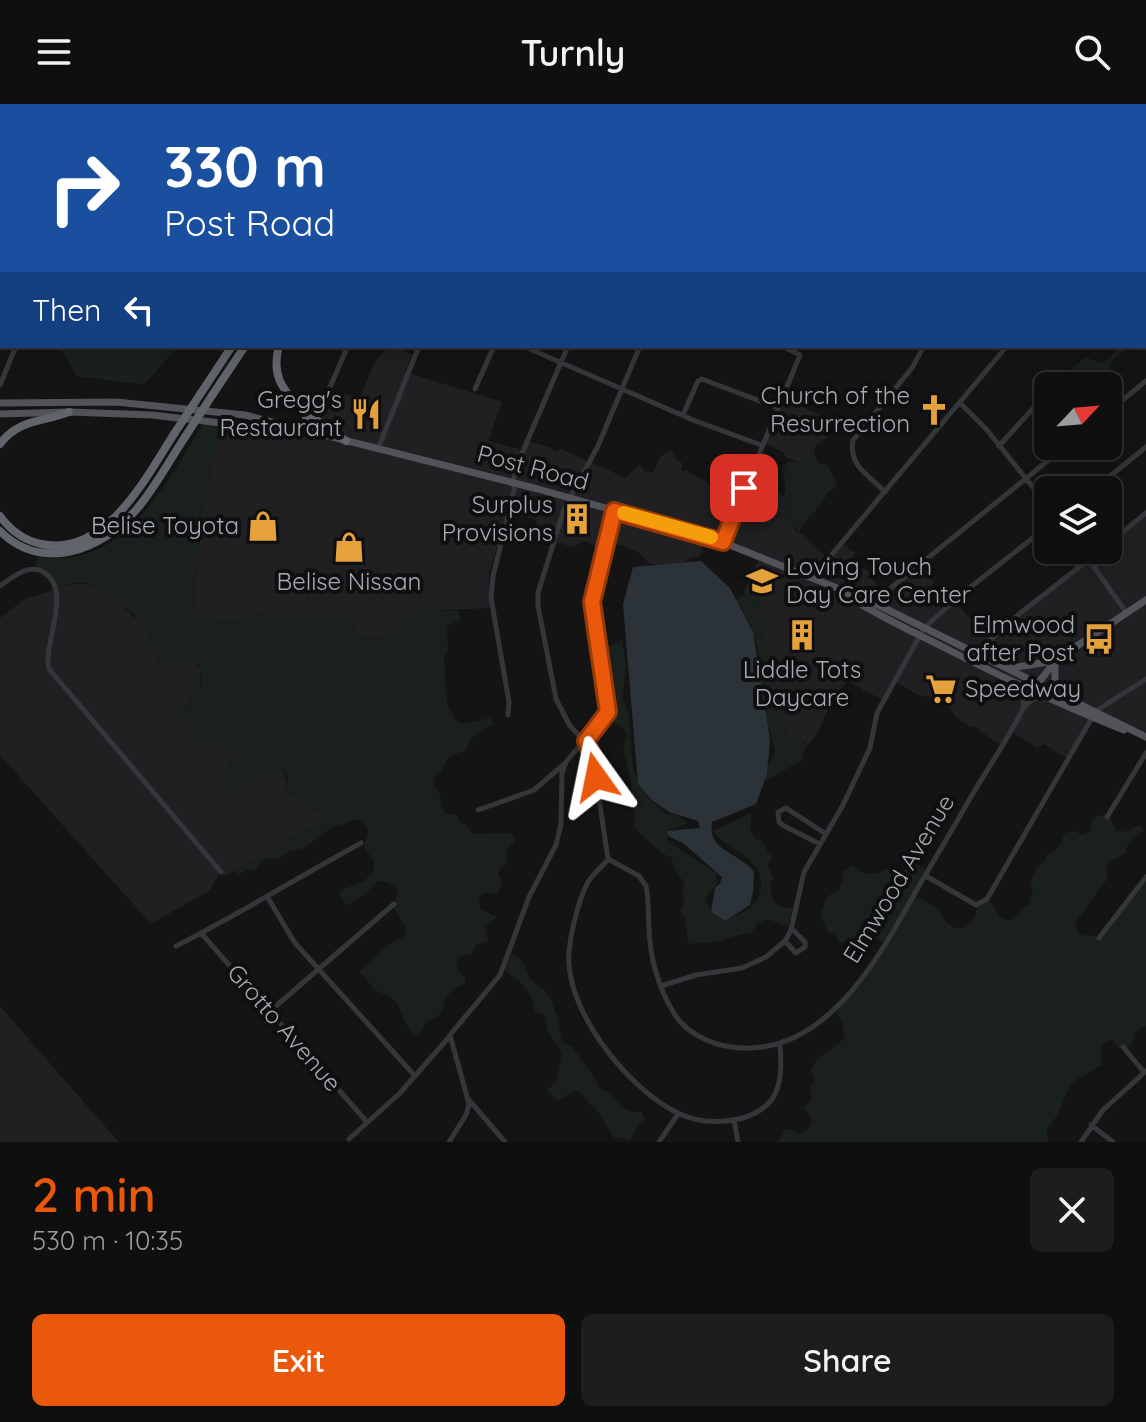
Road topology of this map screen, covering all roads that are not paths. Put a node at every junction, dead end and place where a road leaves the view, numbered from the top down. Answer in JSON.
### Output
{"nodes":[{"id":1,"x":15,"y":348,"type":"edge"},
{"id":2,"x":231,"y":348,"type":"edge"},
{"id":3,"x":244,"y":348,"type":"edge"},
{"id":4,"x":279,"y":348,"type":"edge"},
{"id":5,"x":347,"y":348,"type":"edge"},
{"id":6,"x":418,"y":348,"type":"edge"},
{"id":7,"x":493,"y":348,"type":"edge"},
{"id":8,"x":528,"y":348,"type":"edge"},
{"id":9,"x":567,"y":348,"type":"edge"},
{"id":10,"x":639,"y":348,"type":"edge"},
{"id":11,"x":786,"y":348,"type":"edge"},
{"id":12,"x":923,"y":348,"type":"edge"},
{"id":13,"x":1005,"y":348,"type":"edge"},
{"id":14,"x":561,"y":362,"type":"junction"},
{"id":15,"x":1146,"y":381,"type":"edge"},
{"id":16,"x":0,"y":385,"type":"edge"},
{"id":17,"x":622,"y":388,"type":"junction"},
{"id":18,"x":475,"y":389,"type":"dead end"},
{"id":19,"x":321,"y":398,"type":"dead end"},
{"id":20,"x":1122,"y":401,"type":"edge"},
{"id":21,"x":0,"y":403,"type":"edge"},
{"id":22,"x":960,"y":403,"type":"junction"},
{"id":23,"x":296,"y":406,"type":"junction"},
{"id":24,"x":1034,"y":407,"type":"edge"},
{"id":25,"x":778,"y":408,"type":"junction"},
{"id":26,"x":69,"y":412,"type":"junction"},
{"id":27,"x":0,"y":414,"type":"edge"},
{"id":28,"x":683,"y":415,"type":"junction"},
{"id":29,"x":310,"y":433,"type":"junction"},
{"id":30,"x":346,"y":441,"type":"junction"},
{"id":31,"x":0,"y":444,"type":"edge"},
{"id":32,"x":761,"y":445,"type":"junction"},
{"id":33,"x":999,"y":446,"type":"junction"},
{"id":34,"x":1146,"y":447,"type":"edge"},
{"id":35,"x":378,"y":449,"type":"junction"},
{"id":36,"x":1049,"y":460,"type":"edge"},
{"id":37,"x":1110,"y":476,"type":"edge"},
{"id":38,"x":1026,"y":479,"type":"junction"},
{"id":39,"x":514,"y":483,"type":"junction"},
{"id":40,"x":1034,"y":489,"type":"edge"},
{"id":41,"x":885,"y":492,"type":"junction"},
{"id":42,"x":570,"y":498,"type":"junction"},
{"id":43,"x":614,"y":511,"type":"junction"},
{"id":44,"x":1146,"y":513,"type":"edge"},
{"id":45,"x":0,"y":516,"type":"edge"},
{"id":46,"x":0,"y":531,"type":"edge"},
{"id":47,"x":1122,"y":533,"type":"edge"},
{"id":48,"x":1034,"y":537,"type":"edge"},
{"id":49,"x":723,"y":542,"type":"junction"},
{"id":50,"x":1084,"y":564,"type":"edge"},
{"id":51,"x":1093,"y":564,"type":"edge"},
{"id":52,"x":811,"y":579,"type":"junction"},
{"id":53,"x":0,"y":586,"type":"edge"},
{"id":54,"x":1146,"y":600,"type":"edge"},
{"id":55,"x":869,"y":606,"type":"junction"},
{"id":56,"x":1126,"y":612,"type":"junction"},
{"id":57,"x":922,"y":632,"type":"junction"},
{"id":58,"x":976,"y":653,"type":"junction"},
{"id":59,"x":1056,"y":660,"type":"junction"},
{"id":60,"x":1008,"y":668,"type":"junction"},
{"id":61,"x":1146,"y":679,"type":"edge"},
{"id":62,"x":1016,"y":682,"type":"junction"},
{"id":63,"x":1036,"y":686,"type":"junction"},
{"id":64,"x":1044,"y":695,"type":"junction"},
{"id":65,"x":1074,"y":700,"type":"junction"},
{"id":66,"x":1023,"y":709,"type":"junction"},
{"id":67,"x":1094,"y":714,"type":"junction"},
{"id":68,"x":508,"y":715,"type":"dead end"},
{"id":69,"x":1146,"y":738,"type":"edge"},
{"id":70,"x":586,"y":741,"type":"junction"},
{"id":71,"x":1146,"y":753,"type":"edge"},
{"id":72,"x":566,"y":762,"type":"junction"},
{"id":73,"x":478,"y":810,"type":"dead end"},
{"id":74,"x":1107,"y":817,"type":"dead end"},
{"id":75,"x":826,"y":834,"type":"junction"},
{"id":76,"x":361,"y":843,"type":"dead end"},
{"id":77,"x":820,"y":844,"type":"junction"},
{"id":78,"x":608,"y":859,"type":"junction"},
{"id":79,"x":221,"y":872,"type":"dead end"},
{"id":80,"x":926,"y":876,"type":"junction"},
{"id":81,"x":1146,"y":877,"type":"edge"},
{"id":82,"x":268,"y":898,"type":"junction"},
{"id":83,"x":394,"y":904,"type":"dead end"},
{"id":84,"x":791,"y":928,"type":"junction"},
{"id":85,"x":201,"y":933,"type":"junction"},
{"id":86,"x":1099,"y":938,"type":"dead end"},
{"id":87,"x":785,"y":941,"type":"junction"},
{"id":88,"x":176,"y":946,"type":"dead end"},
{"id":89,"x":318,"y":970,"type":"junction"},
{"id":90,"x":661,"y":986,"type":"junction"},
{"id":91,"x":269,"y":1012,"type":"junction"},
{"id":92,"x":450,"y":1035,"type":"junction"},
{"id":93,"x":780,"y":1044,"type":"junction"},
{"id":94,"x":1123,"y":1047,"type":"dead end"},
{"id":95,"x":1145,"y":1071,"type":"edge"},
{"id":96,"x":415,"y":1076,"type":"junction"},
{"id":97,"x":467,"y":1098,"type":"junction"},
{"id":98,"x":678,"y":1114,"type":"junction"},
{"id":99,"x":734,"y":1120,"type":"junction"},
{"id":100,"x":367,"y":1122,"type":"junction"},
{"id":101,"x":1091,"y":1125,"type":"junction"},
{"id":102,"x":349,"y":1139,"type":"dead end"},
{"id":103,"x":449,"y":1142,"type":"edge"},
{"id":104,"x":505,"y":1142,"type":"edge"},
{"id":105,"x":659,"y":1142,"type":"edge"},
{"id":106,"x":738,"y":1142,"type":"edge"},
{"id":107,"x":1081,"y":1142,"type":"edge"},
{"id":108,"x":1113,"y":1142,"type":"edge"}],
"edges":[{"from":1,"to":16,"type":"street"},
{"from":2,"to":45,"type":"highway","bridge":true},
{"from":3,"to":46,"type":"highway","bridge":true},
{"from":4,"to":23,"type":"highway"},
{"from":5,"to":19,"type":"street"},
{"from":6,"to":35,"type":"street"},
{"from":7,"to":18,"type":"street"},
{"from":8,"to":14,"type":"street"},
{"from":9,"to":14,"type":"street"},
{"from":10,"to":17,"type":"street"},
{"from":11,"to":25,"type":"street"},
{"from":12,"to":41,"type":"street"},
{"from":13,"to":22,"type":"street"},
{"from":14,"to":17,"type":"street"},
{"from":14,"to":39,"type":"street"},
{"from":15,"to":20,"type":"street"},
{"from":17,"to":28,"type":"street"},
{"from":17,"to":42,"type":"street"},
{"from":21,"to":29,"type":"main road","name":"Post Road"},
{"from":22,"to":33,"type":"street"},
{"from":22,"to":41,"type":"street"},
{"from":23,"to":29,"type":"highway"},
{"from":23,"to":30,"type":"highway"},
{"from":24,"to":33,"type":"street"},
{"from":25,"to":28,"type":"street"},
{"from":25,"to":32,"type":"street"},
{"from":26,"to":27,"type":"main road","name":"Post Road"},
{"from":26,"to":29,"type":"main road","name":"Post Road"},
{"from":26,"to":31,"type":"highway"},
{"from":28,"to":32,"type":"street"},
{"from":29,"to":30,"type":"main road","name":"Post Road"},
{"from":30,"to":35,"type":"main road","name":"Post Road"},
{"from":32,"to":49,"type":"street"},
{"from":33,"to":38,"type":"street"},
{"from":34,"to":37,"type":"street"},
{"from":35,"to":39,"type":"main road","name":"Post Road"},
{"from":36,"to":38,"type":"street"},
{"from":38,"to":40,"type":"street"},
{"from":38,"to":55,"type":"street"},
{"from":39,"to":42,"type":"main road","name":"Post Road"},
{"from":39,"to":68,"type":"street"},
{"from":41,"to":52,"type":"street"},
{"from":42,"to":43,"type":"main road","name":"Post Road"},
{"from":42,"to":70,"type":"street"},
{"from":43,"to":49,"type":"main road","name":"Post Road"},
{"from":43,"to":70,"type":"street"},
{"from":44,"to":47,"type":"street"},
{"from":48,"to":57,"type":"street"},
{"from":49,"to":52,"type":"main road","name":"Post Road"},
{"from":50,"to":58,"type":"street"},
{"from":51,"to":56,"type":"street"},
{"from":52,"to":55,"type":"main road","name":"Post Road"},
{"from":53,"to":79,"type":"street"},
{"from":54,"to":56,"type":"main road"},
{"from":55,"to":57,"type":"main road","name":"Post Road"},
{"from":56,"to":59,"type":"main road"},
{"from":57,"to":58,"type":"main road","name":"Post Road"},
{"from":57,"to":62,"type":"main road","name":"Post Road"},
{"from":57,"to":75,"type":"street"},
{"from":58,"to":60,"type":"main road","name":"Post Road"},
{"from":59,"to":60,"type":"main road"},
{"from":59,"to":63,"type":"main road"},
{"from":59,"to":65,"type":"main road"},
{"from":60,"to":63,"type":"main road","name":"Post Road"},
{"from":61,"to":67,"type":"street"},
{"from":62,"to":63,"type":"main road","name":"Post Road"},
{"from":62,"to":66,"type":"street"},
{"from":63,"to":64,"type":"main road","name":"Post Road"},
{"from":63,"to":65,"type":"main road","name":"Post Road"},
{"from":64,"to":66,"type":"street","name":"Elmwood Avenue"},
{"from":64,"to":67,"type":"main road","name":"Post Road"},
{"from":65,"to":67,"type":"main road","name":"Post Road"},
{"from":66,"to":80,"type":"street","name":"Elmwood Avenue"},
{"from":67,"to":69,"type":"main road","name":"Post Road"},
{"from":67,"to":80,"type":"street"},
{"from":70,"to":72,"type":"street"},
{"from":70,"to":78,"type":"street"},
{"from":71,"to":74,"type":"street"},
{"from":72,"to":73,"type":"street"},
{"from":72,"to":92,"type":"street"},
{"from":75,"to":77,"type":"street"},
{"from":75,"to":77,"type":"street"},
{"from":76,"to":82,"type":"street"},
{"from":77,"to":84,"type":"street"},
{"from":78,"to":90,"type":"street"},
{"from":78,"to":98,"type":"street"},
{"from":80,"to":93,"type":"street","name":"Elmwood Avenue"},
{"from":81,"to":86,"type":"street"},
{"from":82,"to":85,"type":"street"},
{"from":82,"to":89,"type":"street"},
{"from":83,"to":89,"type":"street"},
{"from":84,"to":87,"type":"street"},
{"from":84,"to":87,"type":"street"},
{"from":85,"to":88,"type":"street"},
{"from":85,"to":91,"type":"street","name":"Grotto Avenue"},
{"from":87,"to":90,"type":"street"},
{"from":89,"to":91,"type":"street"},
{"from":89,"to":96,"type":"street"},
{"from":90,"to":93,"type":"street"},
{"from":91,"to":100,"type":"street","name":"Grotto Avenue"},
{"from":92,"to":96,"type":"street"},
{"from":92,"to":97,"type":"street"},
{"from":93,"to":99,"type":"street"},
{"from":94,"to":95,"type":"street"},
{"from":95,"to":101,"type":"street"},
{"from":96,"to":100,"type":"street"},
{"from":97,"to":103,"type":"street"},
{"from":97,"to":104,"type":"street"},
{"from":98,"to":99,"type":"street"},
{"from":98,"to":105,"type":"street"},
{"from":99,"to":106,"type":"street"},
{"from":100,"to":102,"type":"street"},
{"from":101,"to":107,"type":"street"},
{"from":101,"to":108,"type":"street"}]}
